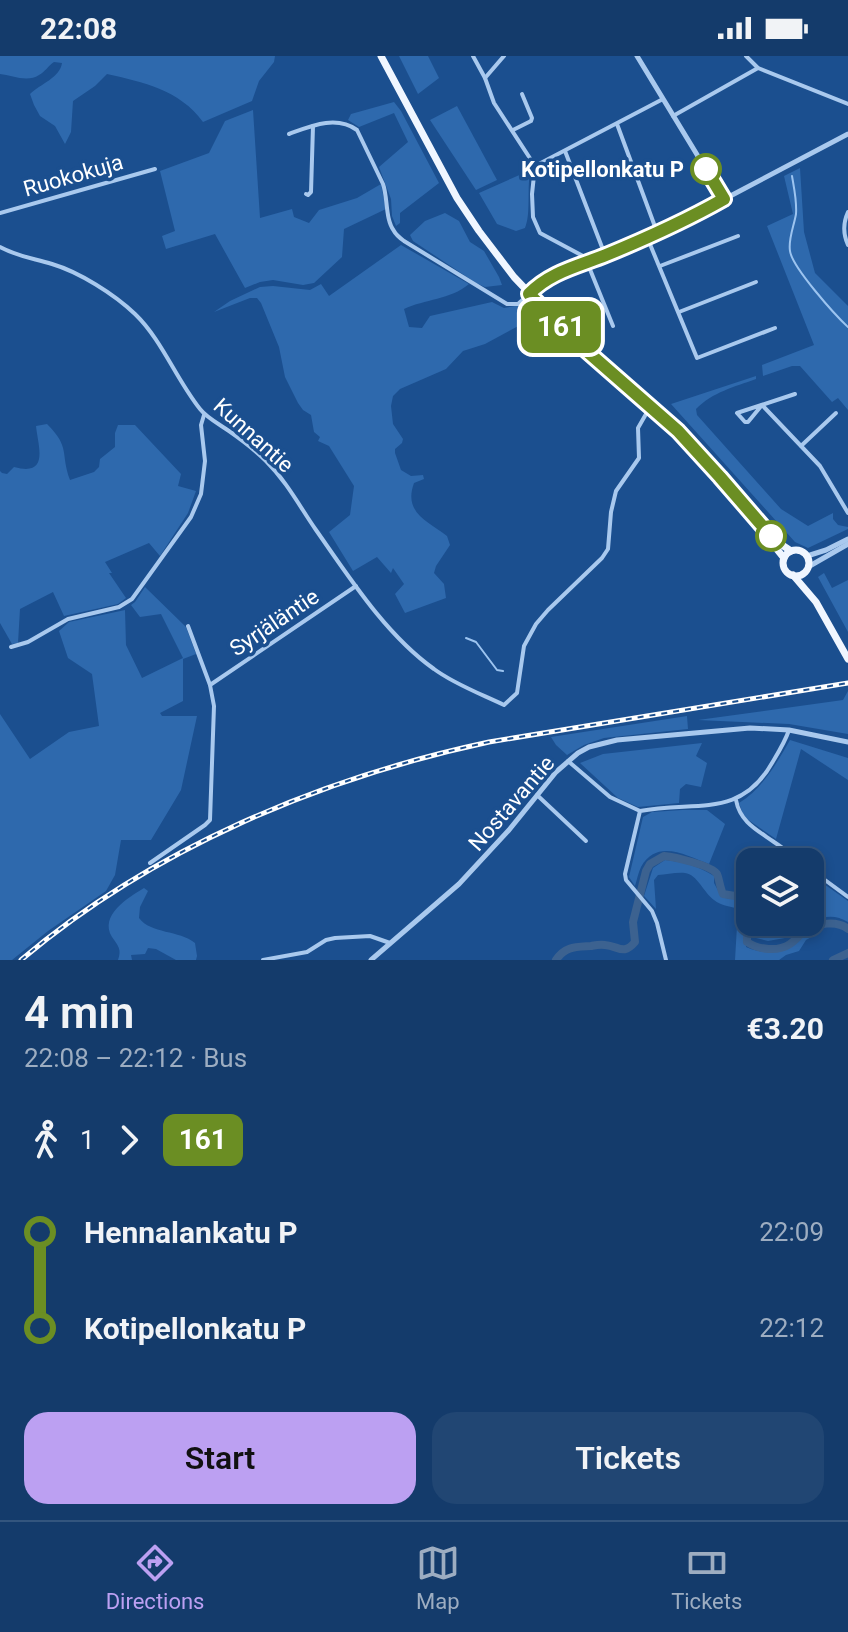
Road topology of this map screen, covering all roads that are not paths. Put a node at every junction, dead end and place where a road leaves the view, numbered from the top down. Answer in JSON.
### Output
{"nodes":[{"id":1,"x":381,"y":56,"type":"edge"},
{"id":2,"x":473,"y":56,"type":"edge"},
{"id":3,"x":504,"y":56,"type":"edge"},
{"id":4,"x":637,"y":56,"type":"edge"},
{"id":5,"x":746,"y":56,"type":"edge"},
{"id":6,"x":758,"y":68,"type":"junction"},
{"id":7,"x":485,"y":78,"type":"junction"},
{"id":8,"x":522,"y":94,"type":"dead end"},
{"id":9,"x":663,"y":99,"type":"junction"},
{"id":10,"x":848,"y":104,"type":"edge"},
{"id":11,"x":673,"y":116,"type":"junction"},
{"id":12,"x":617,"y":124,"type":"junction"},
{"id":13,"x":313,"y":126,"type":"junction"},
{"id":14,"x":513,"y":130,"type":"junction"},
{"id":15,"x":289,"y":134,"type":"dead end"},
{"id":16,"x":848,"y":134,"type":"edge"},
{"id":17,"x":565,"y":151,"type":"junction"},
{"id":18,"x":535,"y":166,"type":"junction"},
{"id":19,"x":155,"y":169,"type":"dead end"},
{"id":20,"x":306,"y":194,"type":"dead end"},
{"id":21,"x":724,"y":199,"type":"junction"},
{"id":22,"x":848,"y":212,"type":"edge"},
{"id":23,"x":0,"y":213,"type":"edge"},
{"id":24,"x":657,"y":232,"type":"junction"},
{"id":25,"x":738,"y":236,"type":"dead end"},
{"id":26,"x":647,"y":237,"type":"junction"},
{"id":27,"x":848,"y":245,"type":"edge"},
{"id":28,"x":0,"y":247,"type":"edge"},
{"id":29,"x":605,"y":255,"type":"junction"},
{"id":30,"x":587,"y":262,"type":"junction"},
{"id":31,"x":660,"y":266,"type":"junction"},
{"id":32,"x":756,"y":282,"type":"dead end"},
{"id":33,"x":529,"y":294,"type":"junction"},
{"id":34,"x":679,"y":312,"type":"junction"},
{"id":35,"x":613,"y":326,"type":"dead end"},
{"id":36,"x":775,"y":328,"type":"dead end"},
{"id":37,"x":795,"y":394,"type":"dead end"},
{"id":38,"x":762,"y":405,"type":"junction"},
{"id":39,"x":650,"y":407,"type":"junction"},
{"id":40,"x":836,"y":413,"type":"dead end"},
{"id":41,"x":204,"y":414,"type":"junction"},
{"id":42,"x":801,"y":446,"type":"junction"},
{"id":43,"x":848,"y":513,"type":"edge"},
{"id":44,"x":760,"y":525,"type":"junction"},
{"id":45,"x":848,"y":541,"type":"edge"},
{"id":46,"x":791,"y":551,"type":"junction"},
{"id":47,"x":807,"y":556,"type":"junction"},
{"id":48,"x":784,"y":558,"type":"junction"},
{"id":49,"x":806,"y":570,"type":"junction"},
{"id":50,"x":793,"y":575,"type":"junction"},
{"id":51,"x":356,"y":586,"type":"junction"},
{"id":52,"x":816,"y":602,"type":"junction"},
{"id":53,"x":188,"y":626,"type":"dead end"},
{"id":54,"x":11,"y":647,"type":"dead end"},
{"id":55,"x":848,"y":659,"type":"edge"},
{"id":56,"x":210,"y":685,"type":"junction"},
{"id":57,"x":789,"y":730,"type":"junction"},
{"id":58,"x":848,"y":742,"type":"edge"},
{"id":59,"x":568,"y":761,"type":"junction"},
{"id":60,"x":537,"y":795,"type":"junction"},
{"id":61,"x":736,"y":800,"type":"junction"},
{"id":62,"x":640,"y":811,"type":"junction"},
{"id":63,"x":586,"y":841,"type":"dead end"},
{"id":64,"x":781,"y":848,"type":"edge"},
{"id":65,"x":150,"y":863,"type":"dead end"},
{"id":66,"x":824,"y":879,"type":"edge"},
{"id":67,"x":848,"y":897,"type":"edge"},
{"id":68,"x":390,"y":943,"type":"junction"},
{"id":69,"x":263,"y":960,"type":"edge"},
{"id":70,"x":371,"y":960,"type":"edge"},
{"id":71,"x":666,"y":960,"type":"edge"}],
"edges":[{"from":1,"to":33,"type":"main road"},
{"from":2,"to":7,"type":"street"},
{"from":3,"to":7,"type":"street"},
{"from":4,"to":9,"type":"street"},
{"from":5,"to":6,"type":"street"},
{"from":6,"to":10,"type":"street"},
{"from":6,"to":11,"type":"street"},
{"from":7,"to":14,"type":"street"},
{"from":8,"to":14,"type":"street"},
{"from":9,"to":11,"type":"street"},
{"from":9,"to":12,"type":"street"},
{"from":11,"to":21,"type":"street"},
{"from":12,"to":17,"type":"street"},
{"from":12,"to":24,"type":"street"},
{"from":13,"to":15,"type":"street"},
{"from":13,"to":20,"type":"street"},
{"from":13,"to":33,"type":"street"},
{"from":14,"to":18,"type":"street"},
{"from":16,"to":21,"type":"street"},
{"from":17,"to":18,"type":"street"},
{"from":17,"to":29,"type":"street"},
{"from":18,"to":30,"type":"street"},
{"from":19,"to":23,"type":"street","name":"Ruokokuja"},
{"from":21,"to":24,"type":"street"},
{"from":22,"to":27,"type":"street"},
{"from":24,"to":26,"type":"street"},
{"from":25,"to":31,"type":"street"},
{"from":26,"to":29,"type":"street"},
{"from":26,"to":31,"type":"street"},
{"from":28,"to":41,"type":"street","name":"Kunnantie"},
{"from":29,"to":30,"type":"street"},
{"from":30,"to":33,"type":"street"},
{"from":30,"to":35,"type":"street"},
{"from":31,"to":34,"type":"street"},
{"from":32,"to":34,"type":"street"},
{"from":33,"to":39,"type":"main road"},
{"from":34,"to":36,"type":"street"},
{"from":37,"to":38,"type":"street"},
{"from":38,"to":38,"type":"street"},
{"from":38,"to":42,"type":"street"},
{"from":39,"to":44,"type":"main road"},
{"from":39,"to":51,"type":"street","name":"Kunnantie"},
{"from":40,"to":42,"type":"street"},
{"from":41,"to":51,"type":"street","name":"Kunnantie"},
{"from":41,"to":54,"type":"street"},
{"from":42,"to":43,"type":"street"},
{"from":44,"to":46,"type":"main road"},
{"from":44,"to":48,"type":"main road"},
{"from":45,"to":47,"type":"street"},
{"from":45,"to":49,"type":"street"},
{"from":46,"to":47,"type":"main road"},
{"from":46,"to":48,"type":"main road"},
{"from":47,"to":49,"type":"main road"},
{"from":48,"to":50,"type":"main road"},
{"from":49,"to":50,"type":"main road"},
{"from":49,"to":52,"type":"main road"},
{"from":50,"to":52,"type":"main road"},
{"from":51,"to":56,"type":"street","name":"Syrjäläntie"},
{"from":52,"to":55,"type":"main road"},
{"from":53,"to":56,"type":"street","name":"Syrjäläntie"},
{"from":56,"to":65,"type":"street","name":"Syrjäläntie"},
{"from":57,"to":58,"type":"street","name":"Nostavantie"},
{"from":57,"to":59,"type":"street","name":"Nostavantie"},
{"from":57,"to":61,"type":"street"},
{"from":59,"to":60,"type":"street","name":"Nostavantie"},
{"from":59,"to":62,"type":"street"},
{"from":60,"to":63,"type":"street"},
{"from":60,"to":68,"type":"street","name":"Nostavantie"},
{"from":61,"to":62,"type":"street"},
{"from":61,"to":64,"type":"street"},
{"from":62,"to":71,"type":"street"},
{"from":66,"to":67,"type":"street"},
{"from":68,"to":69,"type":"street"},
{"from":68,"to":70,"type":"street","name":"Nostavantie"}]}
